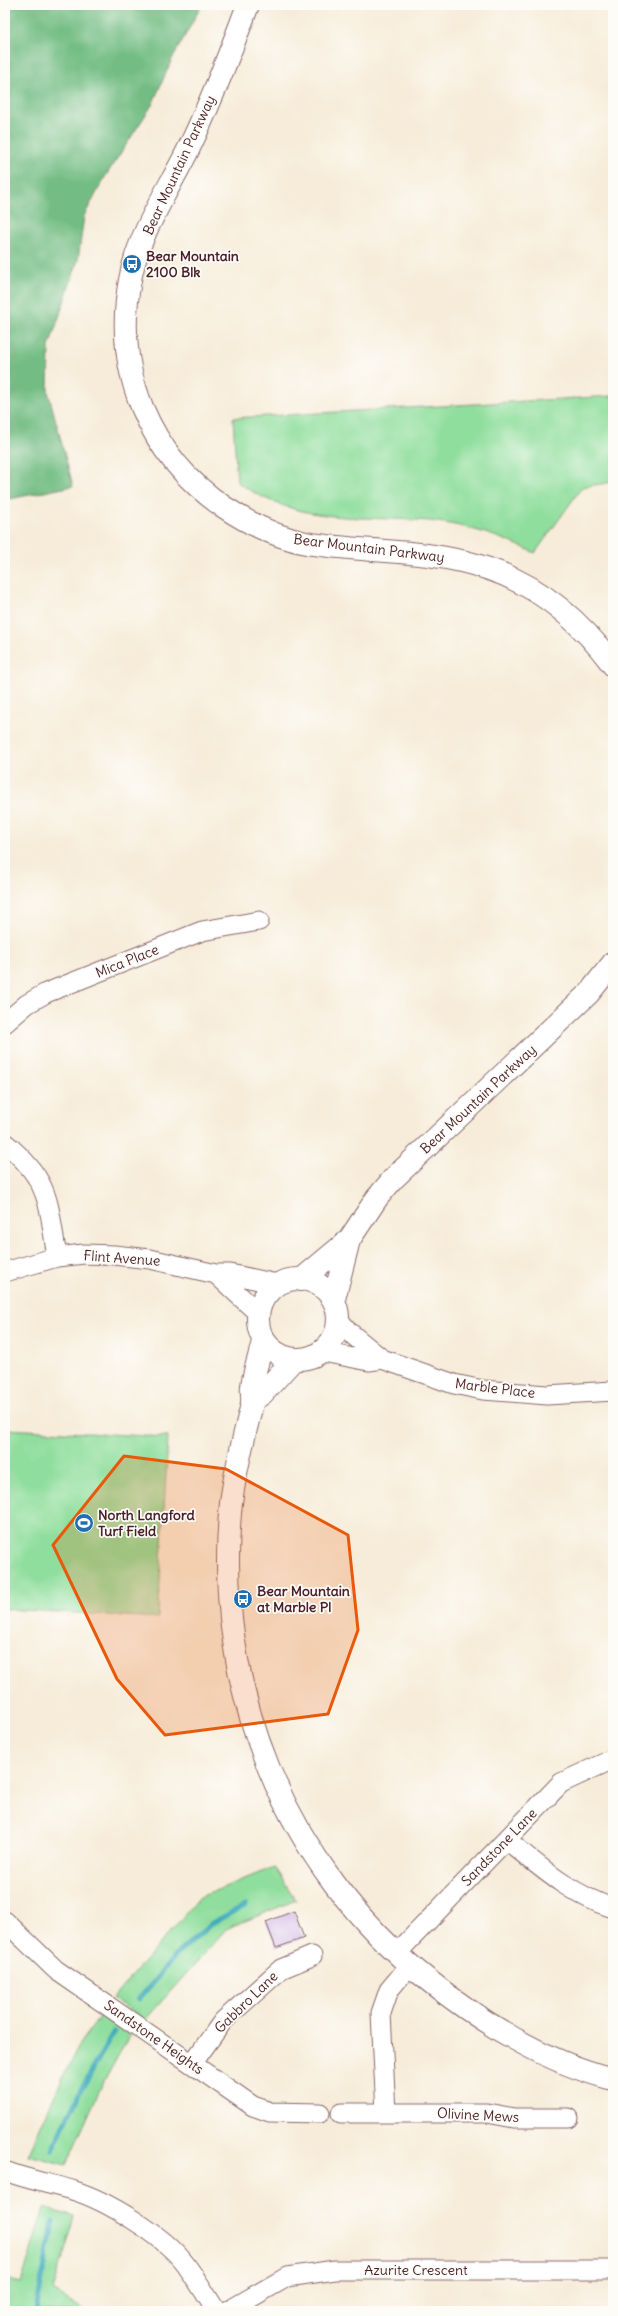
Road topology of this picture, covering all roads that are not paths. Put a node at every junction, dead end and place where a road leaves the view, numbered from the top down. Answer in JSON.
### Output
{"nodes":[{"id":1,"x":248,"y":5,"type":"edge"},
{"id":2,"x":613,"y":666,"type":"edge"},
{"id":3,"x":259,"y":920,"type":"dead end"},
{"id":4,"x":613,"y":963,"type":"edge"},
{"id":5,"x":5,"y":1023,"type":"edge"},
{"id":6,"x":5,"y":1143,"type":"edge"},
{"id":7,"x":349,"y":1240,"type":"junction"},
{"id":8,"x":57,"y":1258,"type":"junction"},
{"id":9,"x":5,"y":1272,"type":"edge"},
{"id":10,"x":216,"y":1274,"type":"junction"},
{"id":11,"x":301,"y":1280,"type":"junction"},
{"id":12,"x":277,"y":1284,"type":"junction"},
{"id":13,"x":334,"y":1299,"type":"junction"},
{"id":14,"x":258,"y":1313,"type":"junction"},
{"id":15,"x":339,"y":1320,"type":"junction"},
{"id":16,"x":263,"y":1341,"type":"junction"},
{"id":17,"x":324,"y":1352,"type":"junction"},
{"id":18,"x":382,"y":1359,"type":"junction"},
{"id":19,"x":293,"y":1360,"type":"junction"},
{"id":20,"x":613,"y":1391,"type":"edge"},
{"id":21,"x":252,"y":1401,"type":"junction"},
{"id":22,"x":613,"y":1759,"type":"edge"},
{"id":23,"x":507,"y":1840,"type":"junction"},
{"id":24,"x":613,"y":1908,"type":"edge"},
{"id":25,"x":5,"y":1921,"type":"edge"},
{"id":26,"x":312,"y":1956,"type":"dead end"},
{"id":27,"x":403,"y":1959,"type":"junction"},
{"id":28,"x":192,"y":2064,"type":"junction"},
{"id":29,"x":613,"y":2079,"type":"edge"},
{"id":30,"x":320,"y":2113,"type":"dead end"},
{"id":31,"x":341,"y":2113,"type":"dead end"},
{"id":32,"x":386,"y":2113,"type":"junction"},
{"id":33,"x":569,"y":2118,"type":"dead end"},
{"id":34,"x":5,"y":2171,"type":"edge"},
{"id":35,"x":613,"y":2270,"type":"edge"},
{"id":36,"x":216,"y":2311,"type":"edge"},
{"id":37,"x":228,"y":2311,"type":"edge"}],
"edges":[{"from":1,"to":2,"type":"street","name":"Bear Mountain Parkway"},
{"from":3,"to":5,"type":"street","name":"Mica Place"},
{"from":4,"to":7,"type":"street","name":"Bear Mountain Parkway"},
{"from":6,"to":8,"type":"street"},
{"from":7,"to":11,"type":"street","name":"Bear Mountain Parkway"},
{"from":7,"to":13,"type":"street","name":"Bear Mountain Parkway"},
{"from":8,"to":9,"type":"street","name":"Flint Avenue"},
{"from":8,"to":10,"type":"street","name":"Flint Avenue"},
{"from":10,"to":12,"type":"street","name":"Flint Avenue"},
{"from":10,"to":14,"type":"street"},
{"from":11,"to":12,"type":"street"},
{"from":11,"to":13,"type":"street"},
{"from":12,"to":14,"type":"street"},
{"from":13,"to":15,"type":"street"},
{"from":14,"to":16,"type":"street"},
{"from":15,"to":17,"type":"street"},
{"from":15,"to":18,"type":"street","name":"Marble Place"},
{"from":16,"to":19,"type":"street"},
{"from":16,"to":21,"type":"street"},
{"from":17,"to":18,"type":"street","name":"Marble Place"},
{"from":17,"to":19,"type":"street"},
{"from":18,"to":20,"type":"street","name":"Marble Place"},
{"from":19,"to":21,"type":"street"},
{"from":21,"to":27,"type":"street"},
{"from":22,"to":23,"type":"street","name":"Sandstone Lane"},
{"from":23,"to":24,"type":"street"},
{"from":23,"to":27,"type":"street","name":"Sandstone Lane"},
{"from":25,"to":28,"type":"street","name":"Sandstone Heights"},
{"from":26,"to":28,"type":"street","name":"Gabbro Lane"},
{"from":27,"to":29,"type":"street"},
{"from":27,"to":32,"type":"street"},
{"from":28,"to":30,"type":"street","name":"Sandstone Heights"},
{"from":31,"to":32,"type":"street","name":"Olivine Mews"},
{"from":32,"to":33,"type":"street","name":"Olivine Mews"},
{"from":34,"to":36,"type":"street"},
{"from":35,"to":37,"type":"street","name":"Azurite Crescent"}]}
